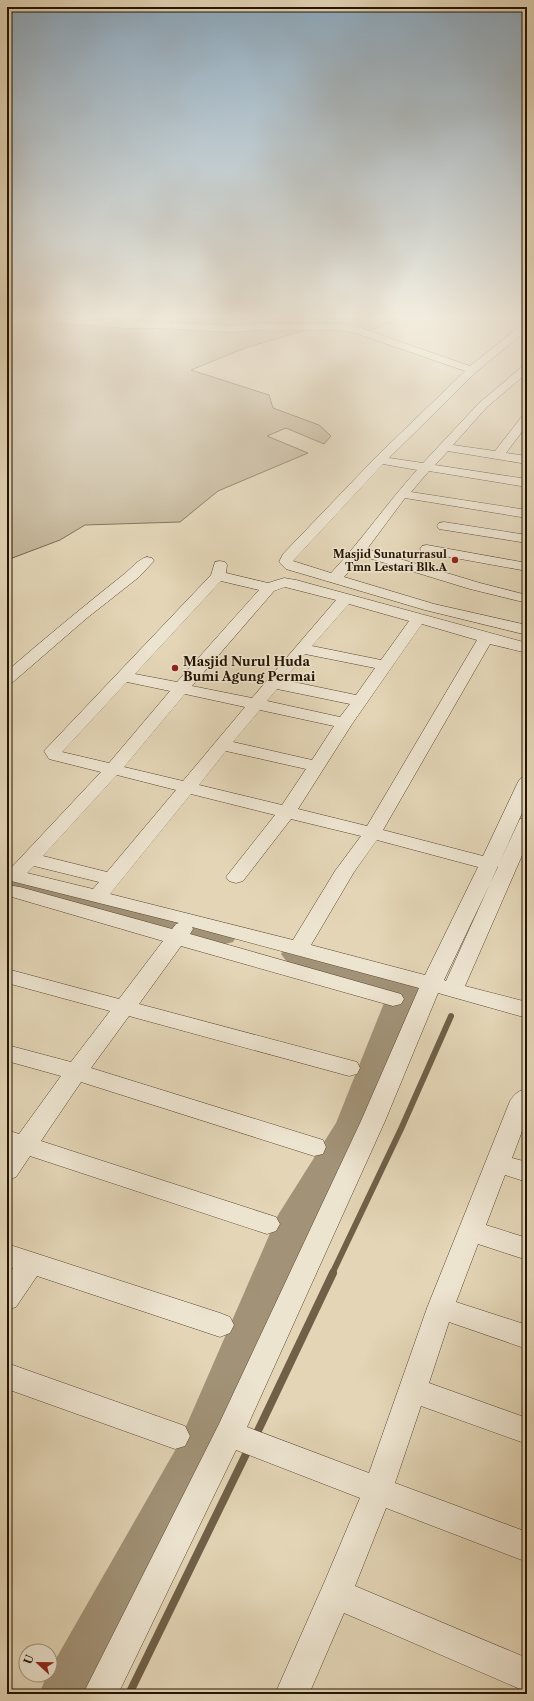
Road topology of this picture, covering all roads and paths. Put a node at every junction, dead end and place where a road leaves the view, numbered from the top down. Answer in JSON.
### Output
{"nodes":[{"id":1,"x":444,"y":397,"type":"edge"},
{"id":2,"x":492,"y":397,"type":"edge"},
{"id":3,"x":527,"y":417,"type":"edge"},
{"id":4,"x":514,"y":435,"type":"junction"},
{"id":5,"x":527,"y":437,"type":"edge"},
{"id":6,"x":445,"y":447,"type":"junction"},
{"id":7,"x":498,"y":455,"type":"junction"},
{"id":8,"x":380,"y":460,"type":"junction"},
{"id":9,"x":527,"y":460,"type":"edge"},
{"id":10,"x":424,"y":470,"type":"junction"},
{"id":11,"x":527,"y":483,"type":"edge"},
{"id":12,"x":527,"y":488,"type":"edge"},
{"id":13,"x":402,"y":494,"type":"junction"},
{"id":14,"x":460,"y":503,"type":"junction"},
{"id":15,"x":527,"y":514,"type":"edge"},
{"id":16,"x":444,"y":526,"type":"junction"},
{"id":17,"x":527,"y":539,"type":"edge"},
{"id":18,"x":426,"y":549,"type":"junction"},
{"id":19,"x":359,"y":551,"type":"junction"},
{"id":20,"x":147,"y":561,"type":"dead end"},
{"id":21,"x":413,"y":566,"type":"junction"},
{"id":22,"x":527,"y":567,"type":"edge"},
{"id":23,"x":334,"y":579,"type":"junction"},
{"id":24,"x":269,"y":588,"type":"junction"},
{"id":25,"x":345,"y":599,"type":"junction"},
{"id":26,"x":527,"y":599,"type":"edge"},
{"id":27,"x":418,"y":618,"type":"junction"},
{"id":28,"x":527,"y":630,"type":"edge"},
{"id":29,"x":486,"y":638,"type":"junction"},
{"id":30,"x":527,"y":648,"type":"edge"},
{"id":31,"x":301,"y":649,"type":"junction"},
{"id":32,"x":385,"y":665,"type":"junction"},
{"id":33,"x":124,"y":676,"type":"junction"},
{"id":34,"x":7,"y":679,"type":"edge"},
{"id":35,"x":273,"y":683,"type":"junction"},
{"id":36,"x":180,"y":688,"type":"junction"},
{"id":37,"x":361,"y":701,"type":"junction"},
{"id":38,"x":255,"y":704,"type":"junction"},
{"id":39,"x":344,"y":723,"type":"junction"},
{"id":40,"x":224,"y":745,"type":"junction"},
{"id":41,"x":317,"y":766,"type":"junction"},
{"id":42,"x":112,"y":770,"type":"junction"},
{"id":43,"x":527,"y":782,"type":"edge"},
{"id":44,"x":187,"y":788,"type":"junction"},
{"id":45,"x":286,"y":813,"type":"junction"},
{"id":46,"x":527,"y":824,"type":"edge"},
{"id":47,"x":372,"y":833,"type":"junction"},
{"id":48,"x":30,"y":859,"type":"junction"},
{"id":49,"x":490,"y":864,"type":"junction"},
{"id":50,"x":236,"y":877,"type":"dead end"},
{"id":51,"x":112,"y":879,"type":"junction"},
{"id":52,"x":10,"y":880,"type":"edge"},
{"id":53,"x":98,"y":896,"type":"junction"},
{"id":54,"x":184,"y":928,"type":"junction"},
{"id":55,"x":298,"y":949,"type":"junction"},
{"id":56,"x":7,"y":976,"type":"edge"},
{"id":57,"x":431,"y":985,"type":"junction"},
{"id":58,"x":453,"y":990,"type":"junction"},
{"id":59,"x":393,"y":999,"type":"dead end"},
{"id":60,"x":126,"y":1007,"type":"junction"},
{"id":61,"x":527,"y":1010,"type":"edge"},
{"id":62,"x":7,"y":1053,"type":"edge"},
{"id":63,"x":349,"y":1068,"type":"dead end"},
{"id":64,"x":76,"y":1072,"type":"junction"},
{"id":65,"x":527,"y":1097,"type":"edge"},
{"id":66,"x":16,"y":1142,"type":"edge"},
{"id":67,"x":314,"y":1147,"type":"dead end"},
{"id":68,"x":499,"y":1163,"type":"junction"},
{"id":69,"x":7,"y":1170,"type":"edge"},
{"id":70,"x":527,"y":1172,"type":"edge"},
{"id":71,"x":267,"y":1224,"type":"dead end"},
{"id":72,"x":472,"y":1231,"type":"junction"},
{"id":73,"x":527,"y":1248,"type":"edge"},
{"id":74,"x":19,"y":1259,"type":"edge"},
{"id":75,"x":7,"y":1299,"type":"edge"},
{"id":76,"x":440,"y":1308,"type":"junction"},
{"id":77,"x":220,"y":1325,"type":"dead end"},
{"id":78,"x":527,"y":1336,"type":"edge"},
{"id":79,"x":7,"y":1376,"type":"edge"},
{"id":80,"x":412,"y":1390,"type":"junction"},
{"id":81,"x":527,"y":1431,"type":"edge"},
{"id":82,"x":175,"y":1436,"type":"dead end"},
{"id":83,"x":245,"y":1440,"type":"junction"},
{"id":84,"x":378,"y":1490,"type":"junction"},
{"id":85,"x":527,"y":1547,"type":"edge"},
{"id":86,"x":336,"y":1594,"type":"junction"},
{"id":87,"x":527,"y":1676,"type":"edge"},
{"id":88,"x":100,"y":1694,"type":"edge"},
{"id":89,"x":292,"y":1694,"type":"edge"}],
"edges":[{"from":1,"to":8,"type":"street"},
{"from":2,"to":6,"type":"street"},
{"from":3,"to":4,"type":"street"},
{"from":4,"to":5,"type":"street"},
{"from":4,"to":7,"type":"street"},
{"from":6,"to":7,"type":"street"},
{"from":6,"to":10,"type":"street"},
{"from":7,"to":9,"type":"street"},
{"from":8,"to":10,"type":"street"},
{"from":8,"to":23,"type":"street"},
{"from":10,"to":11,"type":"street"},
{"from":10,"to":12,"type":"street"},
{"from":10,"to":13,"type":"street"},
{"from":13,"to":14,"type":"street"},
{"from":13,"to":19,"type":"street"},
{"from":14,"to":15,"type":"street"},
{"from":14,"to":16,"type":"street"},
{"from":16,"to":17,"type":"street"},
{"from":16,"to":18,"type":"street"},
{"from":18,"to":21,"type":"street"},
{"from":18,"to":22,"type":"street"},
{"from":19,"to":21,"type":"street"},
{"from":19,"to":23,"type":"street"},
{"from":20,"to":34,"type":"street"},
{"from":21,"to":26,"type":"street"},
{"from":23,"to":28,"type":"street"},
{"from":24,"to":25,"type":"street"},
{"from":24,"to":33,"type":"street"},
{"from":24,"to":36,"type":"street"},
{"from":25,"to":27,"type":"street"},
{"from":25,"to":31,"type":"street"},
{"from":27,"to":29,"type":"street"},
{"from":27,"to":32,"type":"street"},
{"from":29,"to":30,"type":"street"},
{"from":29,"to":47,"type":"street"},
{"from":31,"to":32,"type":"street"},
{"from":31,"to":35,"type":"street"},
{"from":32,"to":37,"type":"street"},
{"from":33,"to":36,"type":"street"},
{"from":33,"to":42,"type":"street"},
{"from":35,"to":37,"type":"street"},
{"from":35,"to":38,"type":"street"},
{"from":36,"to":38,"type":"street"},
{"from":36,"to":42,"type":"street"},
{"from":37,"to":39,"type":"street"},
{"from":38,"to":39,"type":"street"},
{"from":38,"to":40,"type":"street"},
{"from":39,"to":41,"type":"street"},
{"from":40,"to":41,"type":"street"},
{"from":40,"to":44,"type":"street"},
{"from":41,"to":45,"type":"street"},
{"from":42,"to":44,"type":"street"},
{"from":42,"to":48,"type":"street"},
{"from":43,"to":49,"type":"street"},
{"from":44,"to":45,"type":"street"},
{"from":44,"to":51,"type":"street"},
{"from":45,"to":47,"type":"street"},
{"from":45,"to":50,"type":"street"},
{"from":46,"to":58,"type":"street"},
{"from":47,"to":49,"type":"street"},
{"from":47,"to":55,"type":"street"},
{"from":48,"to":51,"type":"street"},
{"from":48,"to":52,"type":"street"},
{"from":49,"to":57,"type":"street"},
{"from":51,"to":53,"type":"street"},
{"from":52,"to":53,"type":"street"},
{"from":52,"to":54,"type":"street"},
{"from":53,"to":54,"type":"street"},
{"from":54,"to":55,"type":"street"},
{"from":54,"to":59,"type":"street"},
{"from":54,"to":60,"type":"street"},
{"from":55,"to":57,"type":"street"},
{"from":56,"to":60,"type":"street"},
{"from":57,"to":58,"type":"street"},
{"from":57,"to":83,"type":"street"},
{"from":58,"to":61,"type":"street"},
{"from":60,"to":63,"type":"street"},
{"from":60,"to":64,"type":"street"},
{"from":62,"to":64,"type":"street"},
{"from":64,"to":66,"type":"street"},
{"from":64,"to":67,"type":"street"},
{"from":65,"to":68,"type":"street"},
{"from":66,"to":69,"type":"street"},
{"from":66,"to":71,"type":"street"},
{"from":68,"to":70,"type":"street"},
{"from":68,"to":72,"type":"street"},
{"from":72,"to":73,"type":"street"},
{"from":72,"to":76,"type":"street"},
{"from":74,"to":75,"type":"street"},
{"from":74,"to":77,"type":"street"},
{"from":76,"to":78,"type":"street"},
{"from":76,"to":80,"type":"street"},
{"from":79,"to":82,"type":"street"},
{"from":80,"to":81,"type":"street"},
{"from":80,"to":84,"type":"street"},
{"from":83,"to":84,"type":"street"},
{"from":83,"to":88,"type":"street"},
{"from":84,"to":85,"type":"street"},
{"from":84,"to":86,"type":"street"},
{"from":86,"to":87,"type":"street"},
{"from":86,"to":89,"type":"street"}]}
